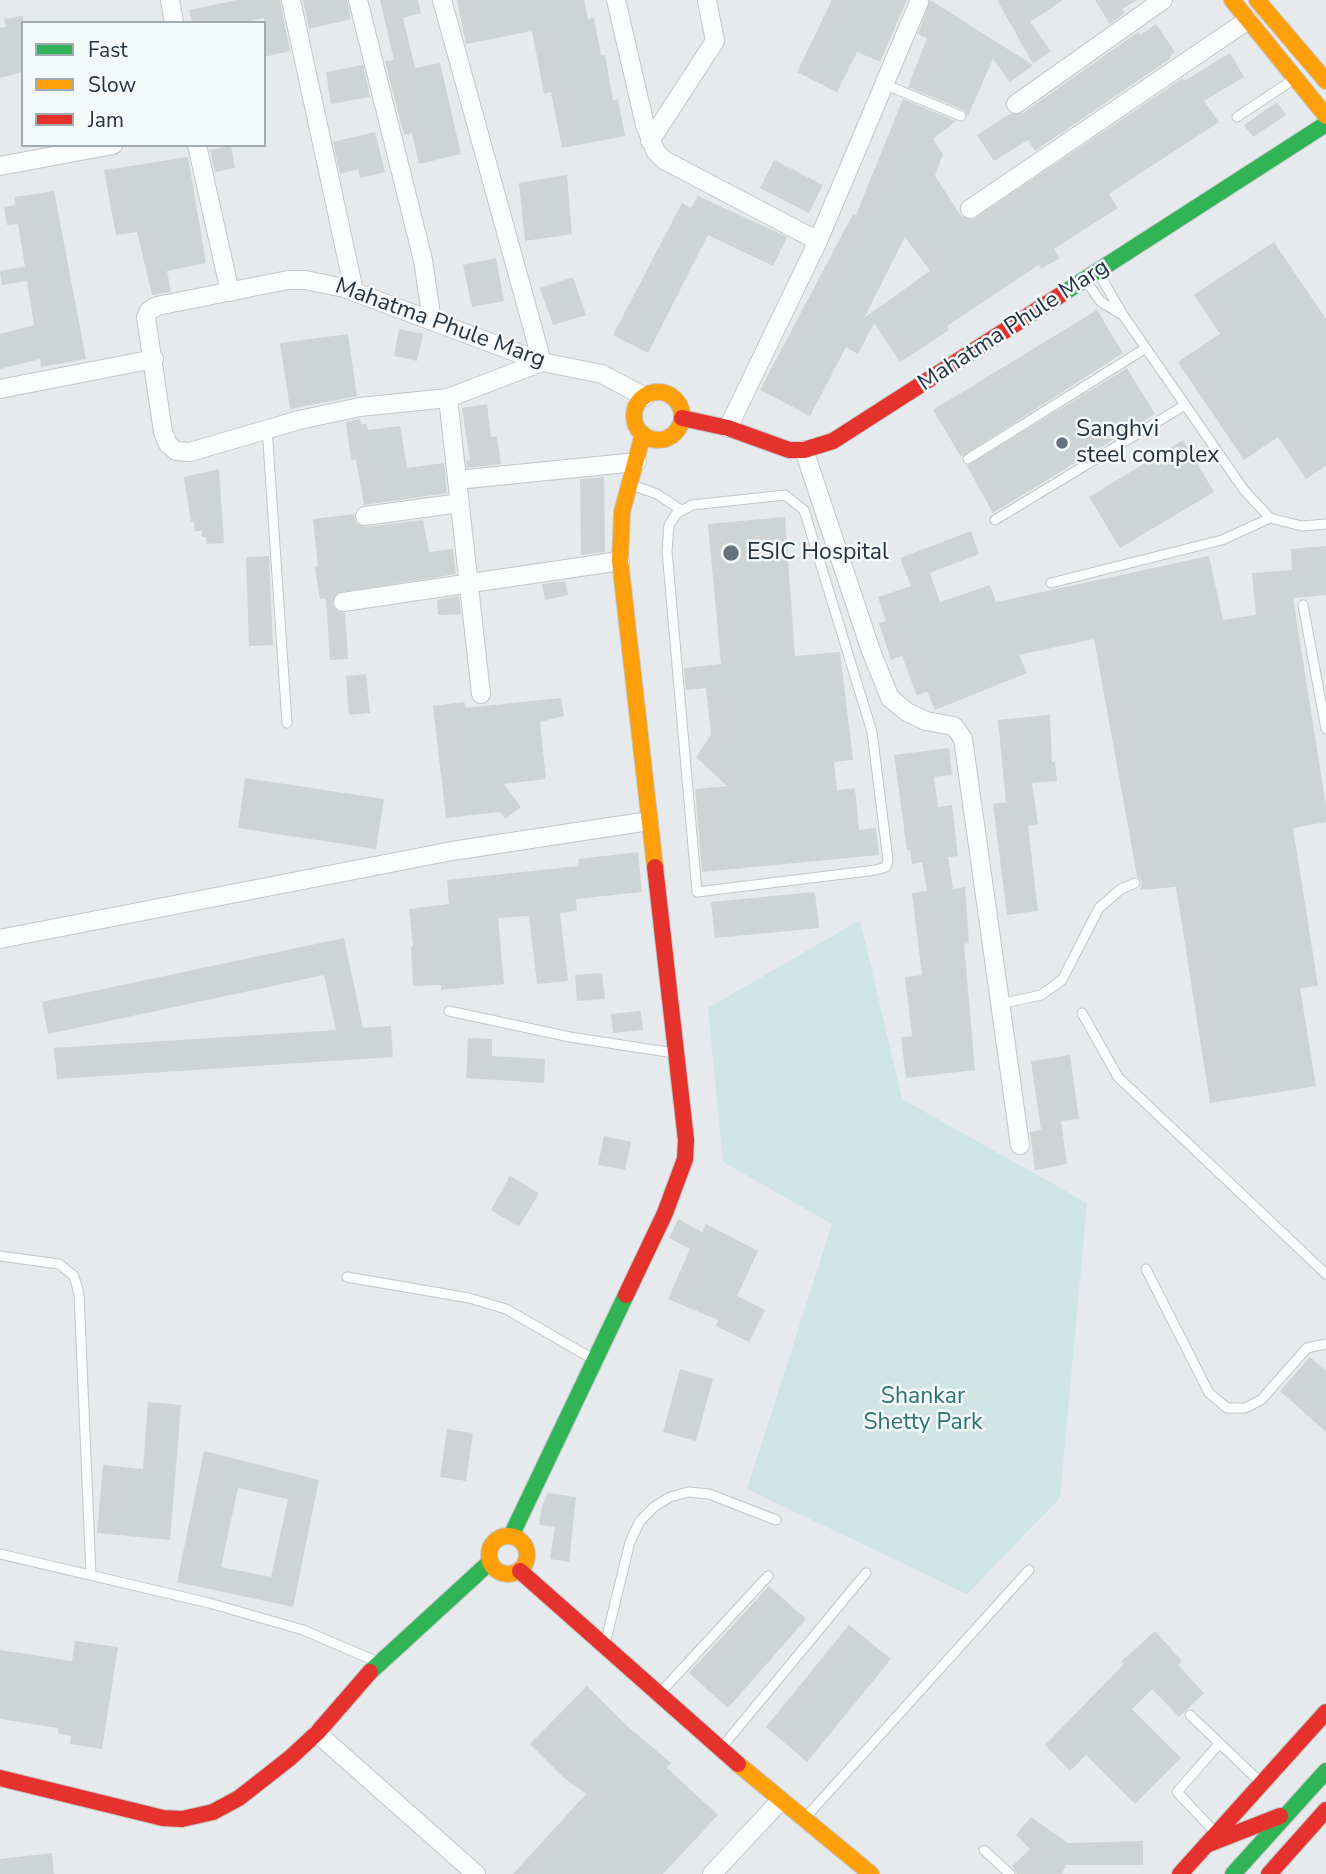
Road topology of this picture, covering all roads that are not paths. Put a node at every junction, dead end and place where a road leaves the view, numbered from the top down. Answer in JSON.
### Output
{"nodes":[{"id":1,"x":170,"y":0,"type":"edge"},
{"id":2,"x":291,"y":0,"type":"edge"},
{"id":3,"x":358,"y":0,"type":"edge"},
{"id":4,"x":442,"y":0,"type":"edge"},
{"id":5,"x":616,"y":0,"type":"edge"},
{"id":6,"x":707,"y":0,"type":"edge"},
{"id":7,"x":1163,"y":0,"type":"edge"},
{"id":8,"x":1232,"y":0,"type":"edge"},
{"id":9,"x":1257,"y":0,"type":"edge"},
{"id":10,"x":919,"y":2,"type":"dead end"},
{"id":11,"x":1248,"y":20,"type":"junction"},
{"id":12,"x":174,"y":21,"type":"edge"},
{"id":13,"x":1295,"y":78,"type":"junction"},
{"id":14,"x":1326,"y":81,"type":"edge"},
{"id":15,"x":884,"y":84,"type":"junction"},
{"id":16,"x":1016,"y":104,"type":"dead end"},
{"id":17,"x":961,"y":116,"type":"dead end"},
{"id":18,"x":1326,"y":116,"type":"edge"},
{"id":19,"x":1237,"y":117,"type":"dead end"},
{"id":20,"x":1326,"y":124,"type":"edge"},
{"id":21,"x":649,"y":141,"type":"junction"},
{"id":22,"x":102,"y":147,"type":"edge"},
{"id":23,"x":197,"y":147,"type":"edge"},
{"id":24,"x":0,"y":166,"type":"edge"},
{"id":25,"x":970,"y":209,"type":"dead end"},
{"id":26,"x":818,"y":241,"type":"junction"},
{"id":27,"x":1092,"y":276,"type":"junction"},
{"id":28,"x":230,"y":292,"type":"junction"},
{"id":29,"x":354,"y":292,"type":"junction"},
{"id":30,"x":1123,"y":315,"type":"junction"},
{"id":31,"x":432,"y":321,"type":"junction"},
{"id":32,"x":1146,"y":348,"type":"junction"},
{"id":33,"x":154,"y":359,"type":"junction"},
{"id":34,"x":542,"y":362,"type":"junction"},
{"id":35,"x":0,"y":389,"type":"edge"},
{"id":36,"x":645,"y":397,"type":"junction"},
{"id":37,"x":448,"y":398,"type":"junction"},
{"id":38,"x":1185,"y":405,"type":"junction"},
{"id":39,"x":682,"y":418,"type":"junction"},
{"id":40,"x":267,"y":428,"type":"junction"},
{"id":41,"x":728,"y":428,"type":"junction"},
{"id":42,"x":643,"y":434,"type":"junction"},
{"id":43,"x":804,"y":450,"type":"junction"},
{"id":44,"x":968,"y":459,"type":"dead end"},
{"id":45,"x":637,"y":462,"type":"junction"},
{"id":46,"x":457,"y":480,"type":"junction"},
{"id":47,"x":632,"y":485,"type":"junction"},
{"id":48,"x":460,"y":503,"type":"junction"},
{"id":49,"x":681,"y":510,"type":"junction"},
{"id":50,"x":365,"y":516,"type":"dead end"},
{"id":51,"x":1270,"y":518,"type":"junction"},
{"id":52,"x":995,"y":520,"type":"dead end"},
{"id":53,"x":1326,"y":524,"type":"edge"},
{"id":54,"x":620,"y":561,"type":"junction"},
{"id":55,"x":469,"y":583,"type":"junction"},
{"id":56,"x":1051,"y":583,"type":"dead end"},
{"id":57,"x":343,"y":602,"type":"dead end"},
{"id":58,"x":1303,"y":605,"type":"dead end"},
{"id":59,"x":481,"y":694,"type":"dead end"},
{"id":60,"x":287,"y":723,"type":"dead end"},
{"id":61,"x":1326,"y":729,"type":"edge"},
{"id":62,"x":649,"y":821,"type":"junction"},
{"id":63,"x":1135,"y":883,"type":"dead end"},
{"id":64,"x":0,"y":939,"type":"edge"},
{"id":65,"x":1000,"y":1004,"type":"junction"},
{"id":66,"x":449,"y":1011,"type":"dead end"},
{"id":67,"x":1082,"y":1013,"type":"dead end"},
{"id":68,"x":676,"y":1054,"type":"junction"},
{"id":69,"x":1020,"y":1145,"type":"dead end"},
{"id":70,"x":0,"y":1256,"type":"edge"},
{"id":71,"x":1146,"y":1269,"type":"dead end"},
{"id":72,"x":1326,"y":1274,"type":"edge"},
{"id":73,"x":347,"y":1277,"type":"dead end"},
{"id":74,"x":1326,"y":1343,"type":"edge"},
{"id":75,"x":595,"y":1360,"type":"junction"},
{"id":76,"x":776,"y":1520,"type":"dead end"},
{"id":77,"x":511,"y":1536,"type":"junction"},
{"id":78,"x":0,"y":1554,"type":"edge"},
{"id":79,"x":490,"y":1562,"type":"junction"},
{"id":80,"x":1029,"y":1570,"type":"dead end"},
{"id":81,"x":520,"y":1571,"type":"junction"},
{"id":82,"x":866,"y":1573,"type":"dead end"},
{"id":83,"x":91,"y":1574,"type":"junction"},
{"id":84,"x":768,"y":1576,"type":"dead end"},
{"id":85,"x":605,"y":1646,"type":"junction"},
{"id":86,"x":379,"y":1662,"type":"junction"},
{"id":87,"x":659,"y":1694,"type":"junction"},
{"id":88,"x":1326,"y":1712,"type":"edge"},
{"id":89,"x":1190,"y":1715,"type":"dead end"},
{"id":90,"x":317,"y":1733,"type":"junction"},
{"id":91,"x":1219,"y":1744,"type":"junction"},
{"id":92,"x":721,"y":1748,"type":"junction"},
{"id":93,"x":1326,"y":1771,"type":"edge"},
{"id":94,"x":0,"y":1778,"type":"edge"},
{"id":95,"x":1261,"y":1784,"type":"junction"},
{"id":96,"x":780,"y":1801,"type":"junction"},
{"id":97,"x":1326,"y":1810,"type":"edge"},
{"id":98,"x":1287,"y":1814,"type":"junction"},
{"id":99,"x":803,"y":1819,"type":"junction"},
{"id":100,"x":1211,"y":1839,"type":"junction"},
{"id":101,"x":984,"y":1850,"type":"dead end"},
{"id":102,"x":476,"y":1874,"type":"edge"},
{"id":103,"x":712,"y":1874,"type":"edge"},
{"id":104,"x":871,"y":1874,"type":"edge"},
{"id":105,"x":1010,"y":1874,"type":"edge"},
{"id":106,"x":1180,"y":1874,"type":"edge"},
{"id":107,"x":1233,"y":1874,"type":"edge"},
{"id":108,"x":1269,"y":1874,"type":"edge"}],
"edges":[{"from":1,"to":12,"type":"street"},
{"from":2,"to":29,"type":"street"},
{"from":3,"to":31,"type":"street"},
{"from":4,"to":34,"type":"street"},
{"from":5,"to":21,"type":"street"},
{"from":6,"to":21,"type":"street"},
{"from":7,"to":16,"type":"street"},
{"from":8,"to":11,"type":"main road"},
{"from":9,"to":14,"type":"main road"},
{"from":10,"to":15,"type":"street"},
{"from":11,"to":13,"type":"main road"},
{"from":11,"to":25,"type":"street"},
{"from":13,"to":18,"type":"main road"},
{"from":13,"to":19,"type":"lane"},
{"from":15,"to":17,"type":"lane"},
{"from":15,"to":26,"type":"street"},
{"from":20,"to":27,"type":"main road","name":"Mahatma Phule Marg"},
{"from":21,"to":26,"type":"street"},
{"from":22,"to":24,"type":"street"},
{"from":23,"to":28,"type":"street"},
{"from":26,"to":41,"type":"street"},
{"from":27,"to":30,"type":"lane"},
{"from":27,"to":30,"type":"lane"},
{"from":27,"to":43,"type":"main road","name":"Mahatma Phule Marg"},
{"from":28,"to":29,"type":"street","name":"Mahatma Phule Marg"},
{"from":28,"to":33,"type":"street","name":"Mahatma Phule Marg"},
{"from":29,"to":31,"type":"street","name":"Mahatma Phule Marg"},
{"from":30,"to":32,"type":"lane"},
{"from":31,"to":34,"type":"street","name":"Mahatma Phule Marg"},
{"from":32,"to":38,"type":"lane"},
{"from":32,"to":44,"type":"lane"},
{"from":33,"to":35,"type":"street"},
{"from":33,"to":40,"type":"street"},
{"from":34,"to":36,"type":"street","name":"Mahatma Phule Marg"},
{"from":34,"to":37,"type":"street"},
{"from":36,"to":39,"type":"main road"},
{"from":36,"to":42,"type":"main road"},
{"from":37,"to":40,"type":"street"},
{"from":37,"to":46,"type":"street"},
{"from":38,"to":51,"type":"lane"},
{"from":38,"to":52,"type":"lane"},
{"from":39,"to":41,"type":"main road"},
{"from":39,"to":42,"type":"main road"},
{"from":40,"to":60,"type":"lane"},
{"from":41,"to":43,"type":"main road"},
{"from":42,"to":45,"type":"main road"},
{"from":43,"to":65,"type":"street"},
{"from":45,"to":46,"type":"street"},
{"from":45,"to":47,"type":"main road"},
{"from":46,"to":48,"type":"street"},
{"from":47,"to":49,"type":"lane"},
{"from":47,"to":54,"type":"main road"},
{"from":48,"to":50,"type":"street"},
{"from":48,"to":55,"type":"street"},
{"from":49,"to":49,"type":"lane"},
{"from":51,"to":53,"type":"lane"},
{"from":51,"to":56,"type":"lane"},
{"from":54,"to":55,"type":"street"},
{"from":54,"to":62,"type":"main road"},
{"from":55,"to":57,"type":"street"},
{"from":55,"to":59,"type":"street"},
{"from":58,"to":61,"type":"lane"},
{"from":62,"to":64,"type":"street"},
{"from":62,"to":68,"type":"main road"},
{"from":63,"to":65,"type":"lane"},
{"from":65,"to":69,"type":"street"},
{"from":66,"to":68,"type":"lane"},
{"from":67,"to":72,"type":"lane"},
{"from":68,"to":75,"type":"main road"},
{"from":70,"to":83,"type":"lane"},
{"from":71,"to":74,"type":"lane"},
{"from":73,"to":75,"type":"lane"},
{"from":75,"to":77,"type":"main road"},
{"from":76,"to":85,"type":"lane"},
{"from":77,"to":79,"type":"main road"},
{"from":77,"to":81,"type":"main road"},
{"from":78,"to":83,"type":"lane"},
{"from":79,"to":81,"type":"main road"},
{"from":79,"to":86,"type":"main road"},
{"from":80,"to":99,"type":"lane"},
{"from":81,"to":85,"type":"main road"},
{"from":82,"to":92,"type":"lane"},
{"from":83,"to":86,"type":"lane"},
{"from":84,"to":87,"type":"lane"},
{"from":85,"to":87,"type":"main road"},
{"from":86,"to":90,"type":"main road"},
{"from":87,"to":92,"type":"main road"},
{"from":88,"to":95,"type":"main road"},
{"from":89,"to":91,"type":"lane"},
{"from":90,"to":94,"type":"main road"},
{"from":90,"to":102,"type":"street"},
{"from":91,"to":95,"type":"lane"},
{"from":91,"to":100,"type":"lane"},
{"from":92,"to":96,"type":"main road"},
{"from":93,"to":98,"type":"main road"},
{"from":95,"to":100,"type":"main road"},
{"from":96,"to":99,"type":"main road"},
{"from":96,"to":103,"type":"street"},
{"from":97,"to":108,"type":"main road"},
{"from":98,"to":100,"type":"main road"},
{"from":98,"to":107,"type":"main road"},
{"from":99,"to":104,"type":"main road"},
{"from":100,"to":106,"type":"main road"},
{"from":101,"to":105,"type":"lane"}]}
